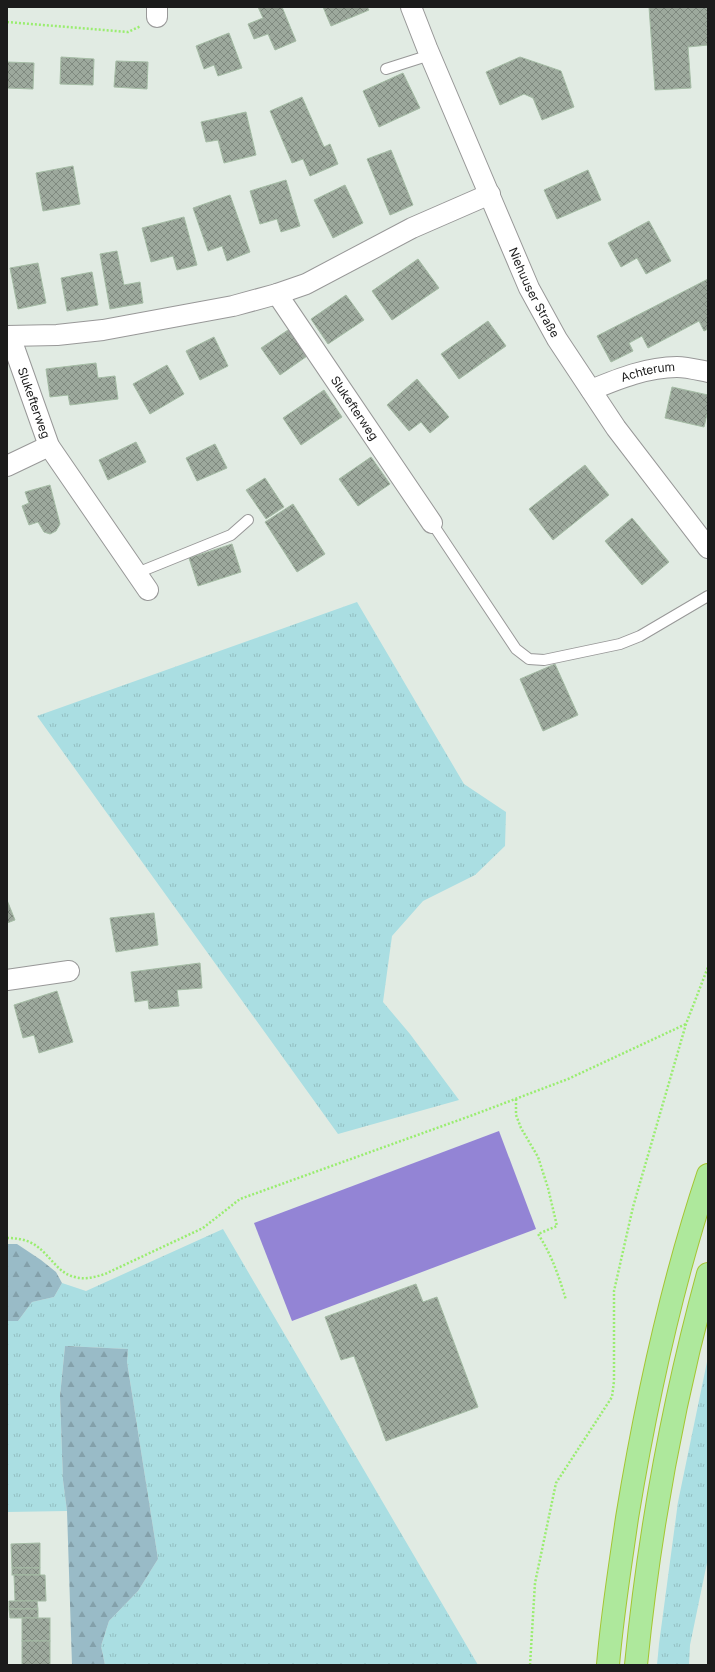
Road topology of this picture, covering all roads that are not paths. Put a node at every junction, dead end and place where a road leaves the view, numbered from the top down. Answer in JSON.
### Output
{"nodes":[{"id":1,"x":411,"y":7,"type":"edge"},
{"id":2,"x":430,"y":56,"type":"junction"},
{"id":3,"x":386,"y":69,"type":"dead end"},
{"id":4,"x":490,"y":194,"type":"junction"},
{"id":5,"x":277,"y":294,"type":"junction"},
{"id":6,"x":9,"y":336,"type":"edge"},
{"id":7,"x":708,"y":372,"type":"edge"},
{"id":8,"x":591,"y":390,"type":"junction"},
{"id":9,"x":49,"y":446,"type":"junction"},
{"id":10,"x":7,"y":466,"type":"edge"},
{"id":11,"x":248,"y":520,"type":"dead end"},
{"id":12,"x":432,"y":523,"type":"joint"},
{"id":13,"x":708,"y":548,"type":"edge"},
{"id":14,"x":137,"y":573,"type":"junction"},
{"id":15,"x":148,"y":590,"type":"dead end"},
{"id":16,"x":708,"y":596,"type":"edge"},
{"id":17,"x":69,"y":971,"type":"dead end"},
{"id":18,"x":7,"y":980,"type":"edge"},
{"id":19,"x":708,"y":1174,"type":"edge"},
{"id":20,"x":708,"y":1274,"type":"edge"},
{"id":21,"x":608,"y":1665,"type":"edge"},
{"id":22,"x":636,"y":1665,"type":"edge"}],
"edges":[{"from":1,"to":2,"type":"street","name":"Niehuuser Straße"},
{"from":2,"to":3,"type":"lane"},
{"from":2,"to":4,"type":"street","name":"Niehuuser Straße"},
{"from":4,"to":5,"type":"street","name":"Slukefterweg"},
{"from":4,"to":8,"type":"street","name":"Niehuuser Straße"},
{"from":5,"to":6,"type":"street","name":"Slukefterweg"},
{"from":5,"to":12,"type":"street","name":"Slukefterweg"},
{"from":6,"to":9,"type":"street","name":"Slukefterweg"},
{"from":7,"to":8,"type":"street","name":"Achterum"},
{"from":8,"to":13,"type":"street","name":"Niehuuser Straße"},
{"from":9,"to":10,"type":"street","name":"Slukefterweg"},
{"from":9,"to":14,"type":"street","name":"Slukefterweg"},
{"from":11,"to":14,"type":"lane"},
{"from":12,"to":16,"type":"lane"},
{"from":14,"to":15,"type":"street","name":"Slukefterweg"},
{"from":17,"to":18,"type":"street"},
{"from":19,"to":21,"type":"highway"},
{"from":20,"to":22,"type":"highway"}]}
